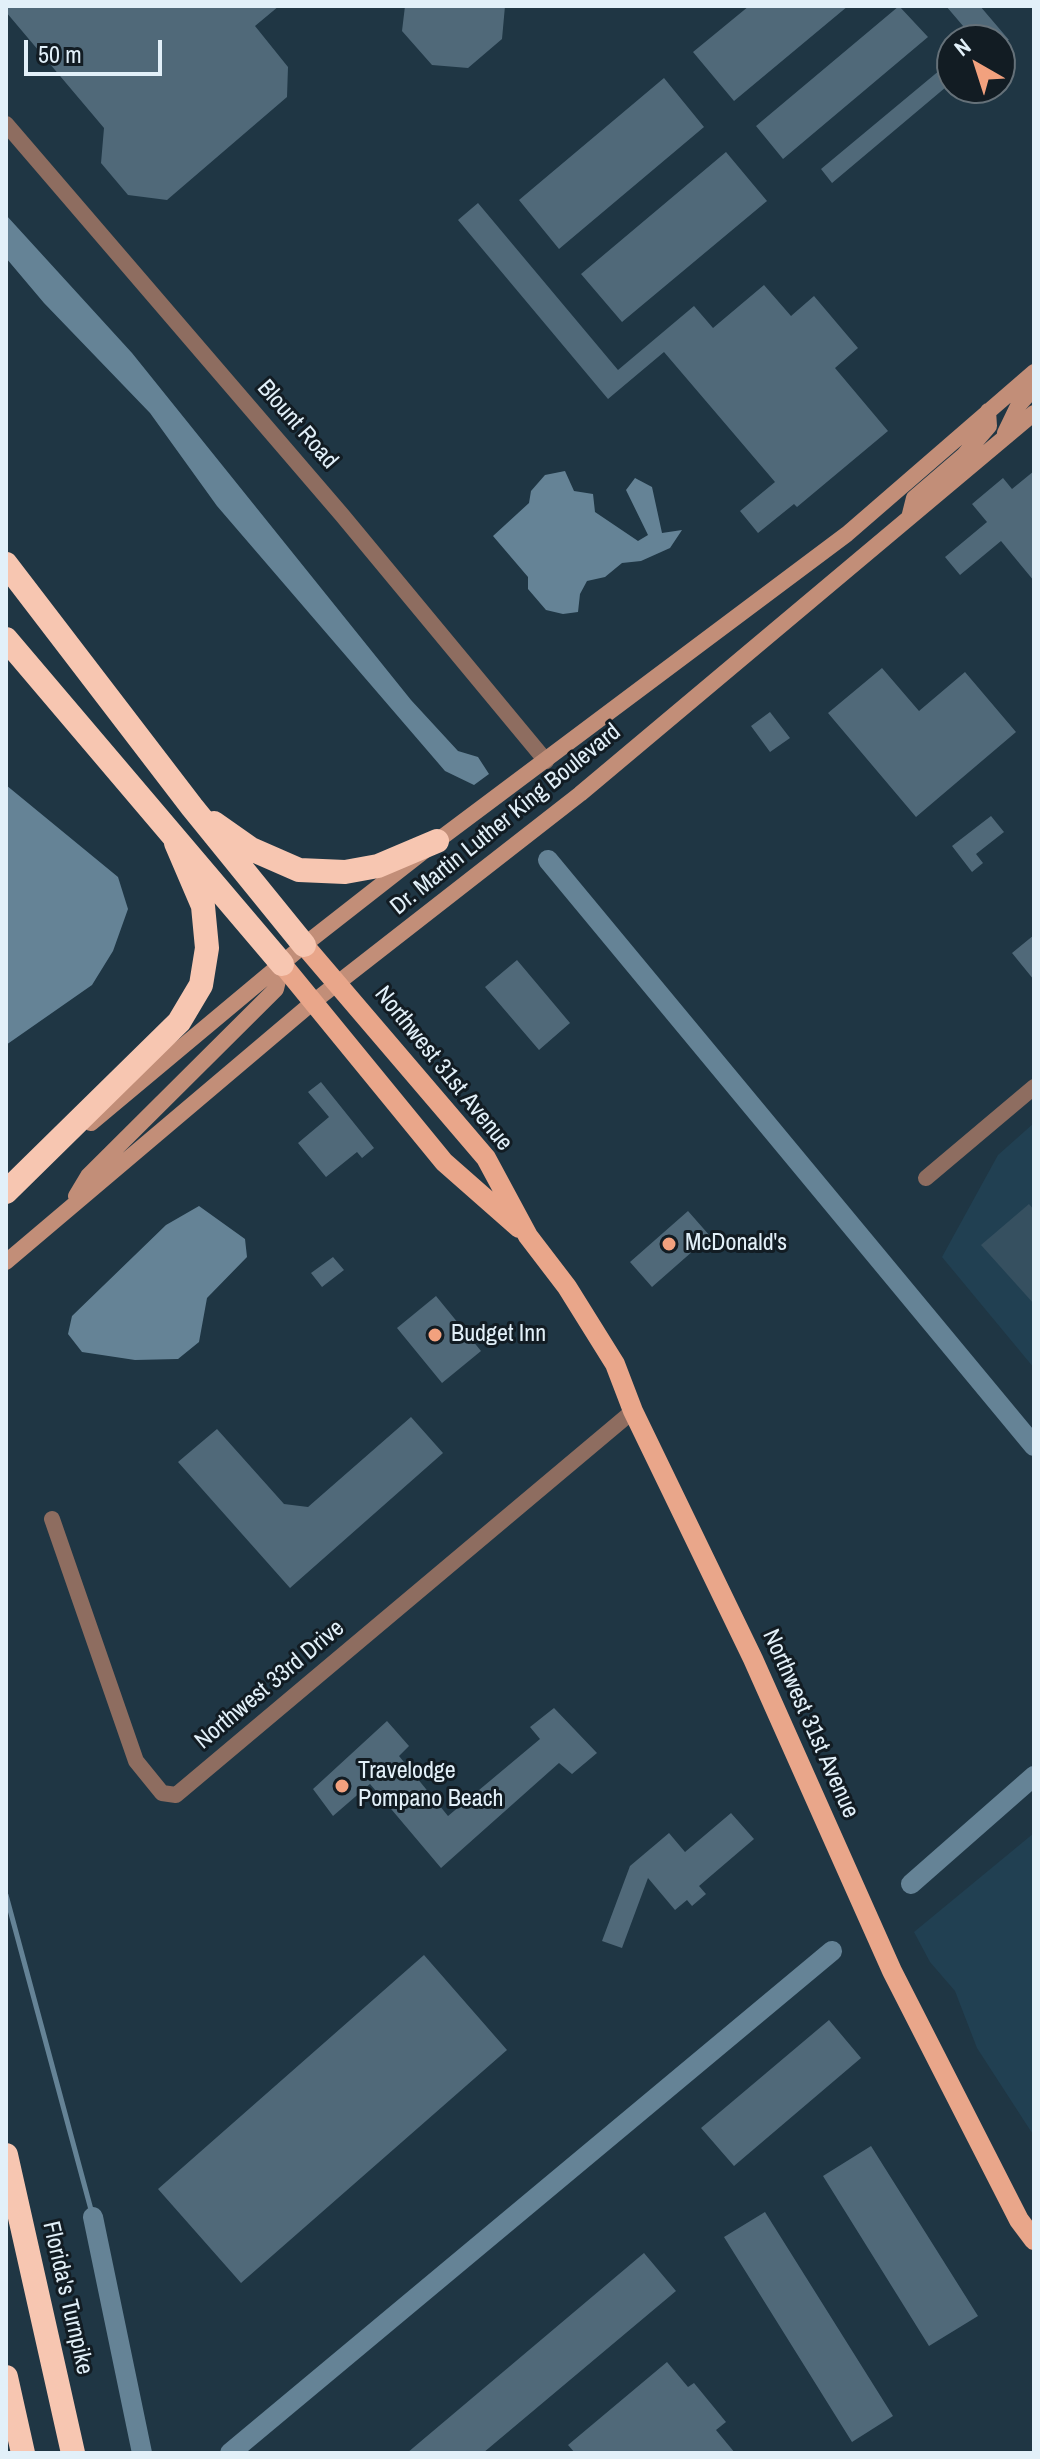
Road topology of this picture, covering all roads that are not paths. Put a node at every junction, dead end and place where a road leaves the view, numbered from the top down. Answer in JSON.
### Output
{"nodes":[{"id":1,"x":6,"y":124,"type":"edge"},
{"id":2,"x":1034,"y":372,"type":"edge"},
{"id":3,"x":1034,"y":388,"type":"edge"},
{"id":4,"x":988,"y":411,"type":"junction"},
{"id":5,"x":1034,"y":413,"type":"edge"},
{"id":6,"x":1001,"y":441,"type":"junction"},
{"id":7,"x":909,"y":518,"type":"junction"},
{"id":8,"x":6,"y":564,"type":"edge"},
{"id":9,"x":13,"y":579,"type":"edge"},
{"id":10,"x":6,"y":639,"type":"edge"},
{"id":11,"x":546,"y":761,"type":"junction"},
{"id":12,"x":192,"y":807,"type":"junction"},
{"id":13,"x":437,"y":841,"type":"junction"},
{"id":14,"x":176,"y":843,"type":"junction"},
{"id":15,"x":304,"y":945,"type":"junction"},
{"id":16,"x":282,"y":964,"type":"junction"},
{"id":17,"x":340,"y":983,"type":"junction"},
{"id":18,"x":312,"y":1003,"type":"junction"},
{"id":19,"x":1034,"y":1087,"type":"edge"},
{"id":20,"x":926,"y":1178,"type":"dead end"},
{"id":21,"x":6,"y":1193,"type":"edge"},
{"id":22,"x":68,"y":1210,"type":"junction"},
{"id":23,"x":528,"y":1236,"type":"junction"},
{"id":24,"x":6,"y":1262,"type":"edge"},
{"id":25,"x":633,"y":1411,"type":"junction"},
{"id":26,"x":52,"y":1519,"type":"dead end"},
{"id":27,"x":6,"y":2155,"type":"edge"},
{"id":28,"x":1034,"y":2240,"type":"edge"},
{"id":29,"x":6,"y":2377,"type":"edge"},
{"id":30,"x":23,"y":2453,"type":"edge"},
{"id":31,"x":73,"y":2453,"type":"edge"}],
"edges":[{"from":1,"to":11,"type":"street","name":"Blount Road"},
{"from":2,"to":4,"type":"main road","name":"Dr. Martin Luther King Boulevard"},
{"from":3,"to":6,"type":"main road"},
{"from":4,"to":7,"type":"main road"},
{"from":4,"to":11,"type":"main road","name":"Dr. Martin Luther King Boulevard"},
{"from":5,"to":6,"type":"main road","name":"Dr. Martin Luther King Boulevard"},
{"from":6,"to":7,"type":"main road","name":"Dr. Martin Luther King Boulevard"},
{"from":7,"to":17,"type":"main road","name":"Dr. Martin Luther King Boulevard"},
{"from":8,"to":9,"type":"highway"},
{"from":9,"to":12,"type":"highway"},
{"from":10,"to":14,"type":"highway"},
{"from":11,"to":13,"type":"main road","name":"Dr. Martin Luther King Boulevard"},
{"from":12,"to":13,"type":"highway"},
{"from":12,"to":15,"type":"highway"},
{"from":13,"to":15,"type":"main road","name":"Dr. Martin Luther King Boulevard"},
{"from":14,"to":16,"type":"highway"},
{"from":14,"to":21,"type":"highway"},
{"from":15,"to":16,"type":"main road","name":"Dr. Martin Luther King Boulevard"},
{"from":15,"to":17,"type":"main road","name":"Northwest 31st Avenue"},
{"from":16,"to":18,"type":"main road","name":"Northwest 31st Avenue"},
{"from":16,"to":21,"type":"main road","name":"Dr. Martin Luther King Boulevard"},
{"from":16,"to":22,"type":"main road"},
{"from":17,"to":18,"type":"main road","name":"Dr. Martin Luther King Boulevard"},
{"from":17,"to":23,"type":"main road","name":"Northwest 31st Avenue"},
{"from":18,"to":22,"type":"main road","name":"Dr. Martin Luther King Boulevard"},
{"from":18,"to":23,"type":"main road","name":"Northwest 31st Avenue"},
{"from":19,"to":20,"type":"street"},
{"from":22,"to":24,"type":"main road","name":"Dr. Martin Luther King Boulevard"},
{"from":23,"to":25,"type":"main road","name":"Northwest 31st Avenue"},
{"from":25,"to":26,"type":"street","name":"Northwest 33rd Drive"},
{"from":25,"to":28,"type":"main road","name":"Northwest 31st Avenue"},
{"from":27,"to":31,"type":"highway","name":"Florida's Turnpike"},
{"from":29,"to":30,"type":"highway"}]}
